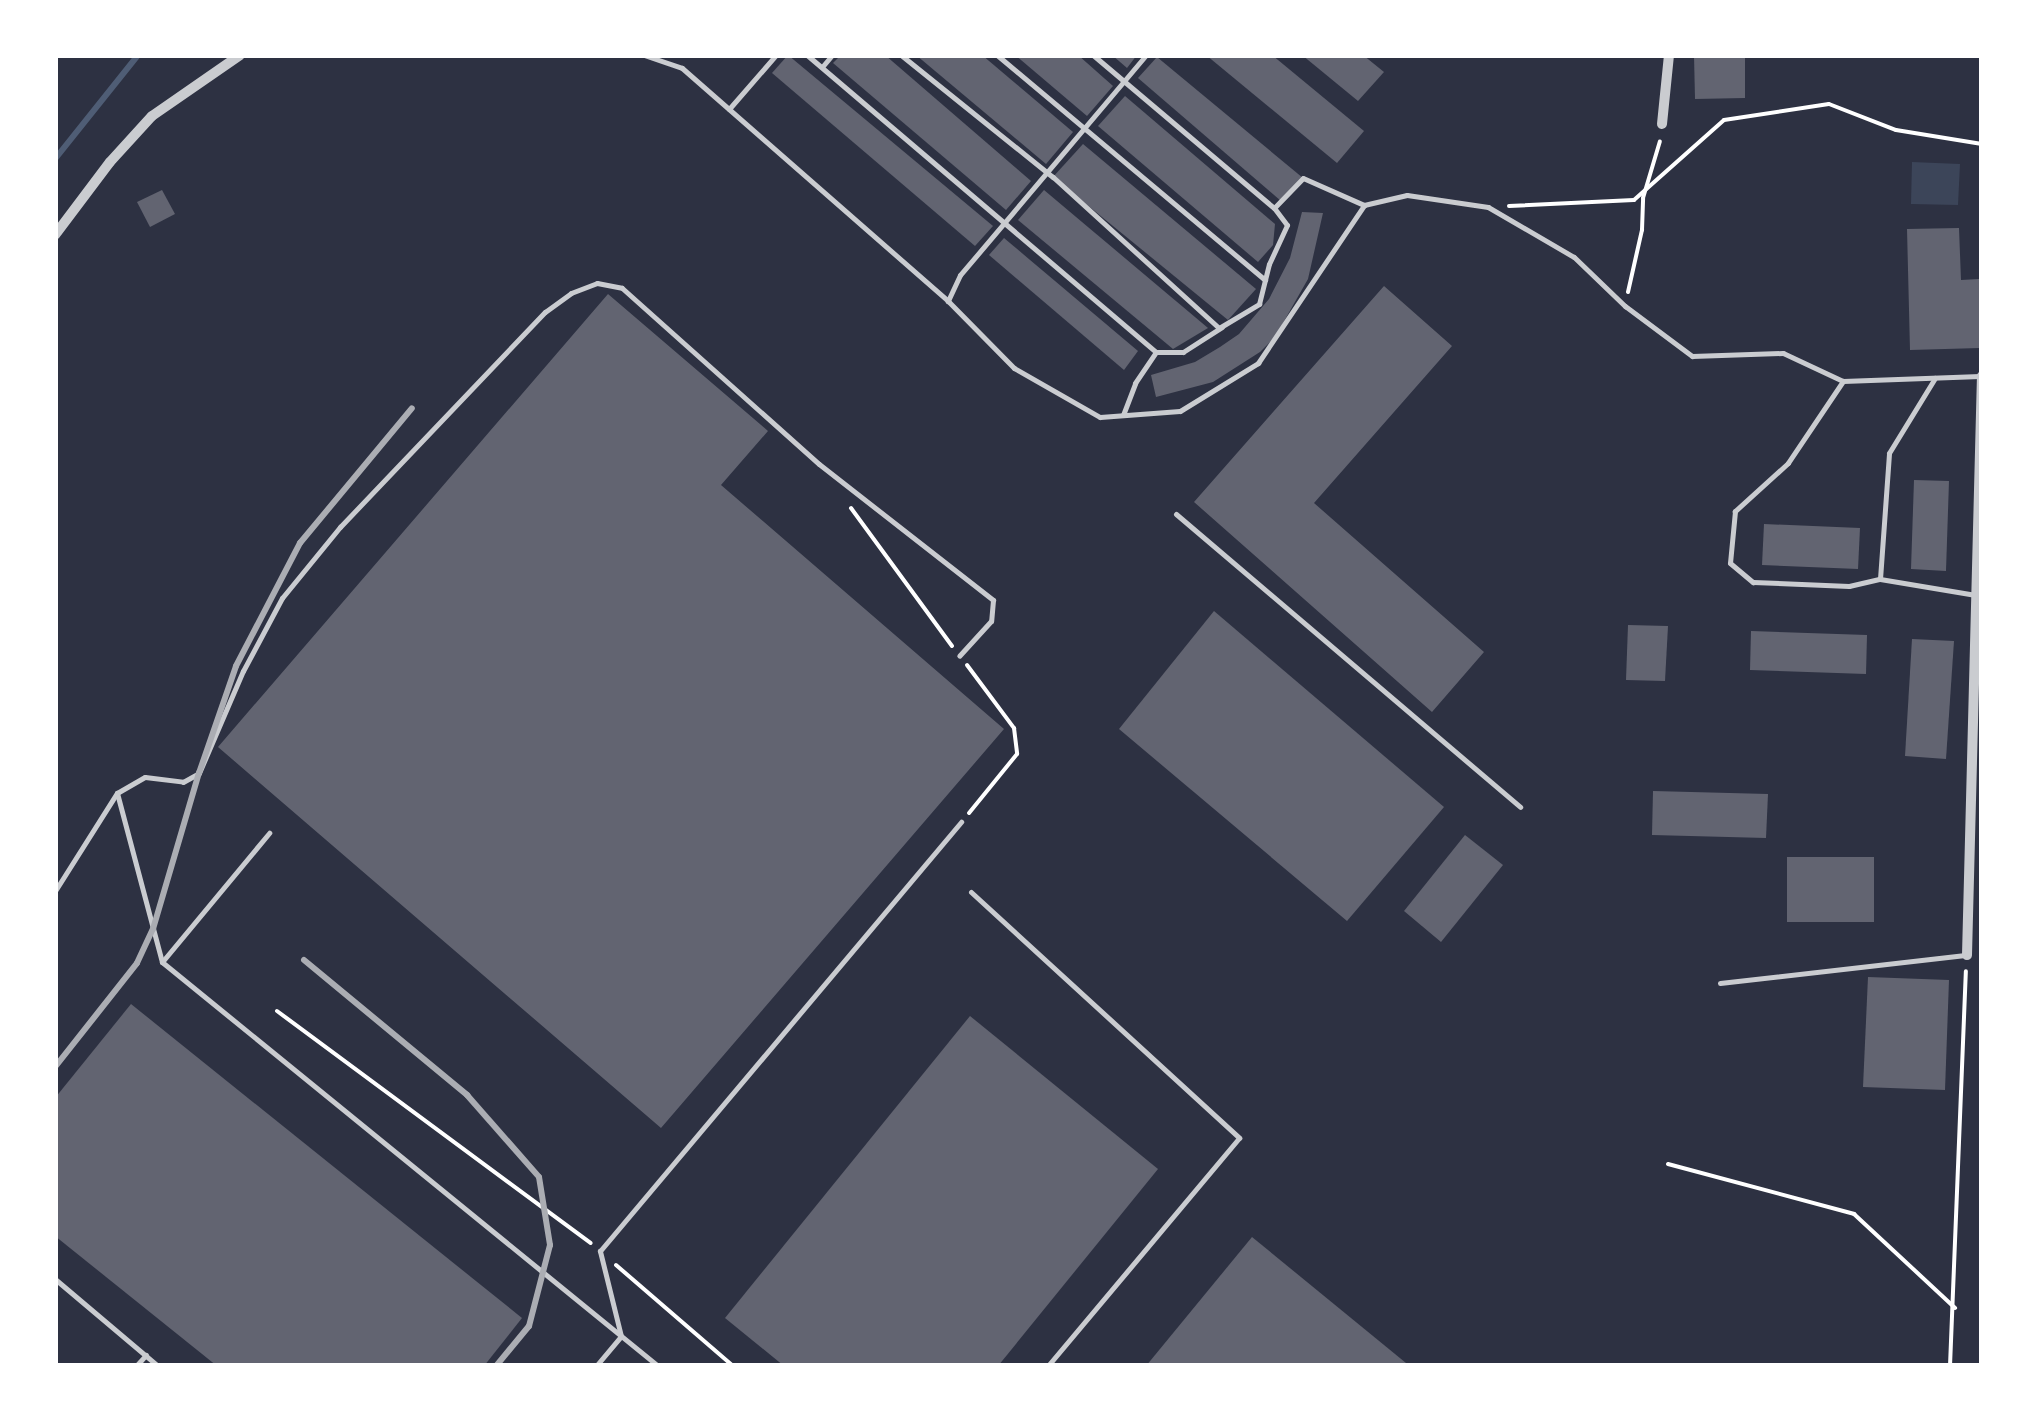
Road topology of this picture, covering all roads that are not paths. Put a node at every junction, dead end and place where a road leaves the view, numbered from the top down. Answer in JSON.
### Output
{"nodes":[{"id":1,"x":240,"y":55,"type":"edge"},
{"id":2,"x":644,"y":55,"type":"edge"},
{"id":3,"x":776,"y":55,"type":"edge"},
{"id":4,"x":807,"y":55,"type":"edge"},
{"id":5,"x":832,"y":55,"type":"edge"},
{"id":6,"x":901,"y":55,"type":"edge"},
{"id":7,"x":997,"y":55,"type":"edge"},
{"id":8,"x":1093,"y":55,"type":"edge"},
{"id":9,"x":1146,"y":55,"type":"edge"},
{"id":10,"x":1669,"y":55,"type":"edge"},
{"id":11,"x":822,"y":67,"type":"junction"},
{"id":12,"x":1124,"y":81,"type":"junction"},
{"id":13,"x":729,"y":110,"type":"junction"},
{"id":14,"x":1662,"y":124,"type":"road end"},
{"id":15,"x":1084,"y":128,"type":"junction"},
{"id":16,"x":1047,"y":172,"type":"junction"},
{"id":17,"x":1364,"y":205,"type":"junction"},
{"id":18,"x":1274,"y":208,"type":"junction"},
{"id":19,"x":1006,"y":222,"type":"junction"},
{"id":20,"x":55,"y":236,"type":"edge"},
{"id":21,"x":1265,"y":280,"type":"junction"},
{"id":22,"x":948,"y":301,"type":"junction"},
{"id":23,"x":1227,"y":323,"type":"junction"},
{"id":24,"x":1156,"y":352,"type":"junction"},
{"id":25,"x":1981,"y":376,"type":"edge"},
{"id":26,"x":1935,"y":378,"type":"junction"},
{"id":27,"x":1843,"y":381,"type":"junction"},
{"id":28,"x":1124,"y":415,"type":"junction"},
{"id":29,"x":1176,"y":514,"type":"dead end"},
{"id":30,"x":1880,"y":579,"type":"junction"},
{"id":31,"x":1979,"y":593,"type":"edge"},
{"id":32,"x":960,"y":656,"type":"road end"},
{"id":33,"x":117,"y":793,"type":"junction"},
{"id":34,"x":1520,"y":807,"type":"dead end"},
{"id":35,"x":961,"y":822,"type":"road end"},
{"id":36,"x":269,"y":833,"type":"dead end"},
{"id":37,"x":55,"y":891,"type":"edge"},
{"id":38,"x":971,"y":892,"type":"dead end"},
{"id":39,"x":1967,"y":955,"type":"joint"},
{"id":40,"x":162,"y":962,"type":"junction"},
{"id":41,"x":1720,"y":983,"type":"dead end"},
{"id":42,"x":55,"y":1279,"type":"edge"},
{"id":43,"x":621,"y":1336,"type":"junction"},
{"id":44,"x":146,"y":1356,"type":"junction"},
{"id":45,"x":136,"y":1366,"type":"edge"},
{"id":46,"x":158,"y":1366,"type":"edge"},
{"id":47,"x":596,"y":1366,"type":"edge"},
{"id":48,"x":658,"y":1366,"type":"edge"},
{"id":49,"x":1048,"y":1366,"type":"edge"}],
"edges":[{"from":1,"to":20,"type":"street"},
{"from":2,"to":13,"type":"lane"},
{"from":3,"to":13,"type":"lane"},
{"from":4,"to":11,"type":"lane"},
{"from":5,"to":11,"type":"lane"},
{"from":6,"to":16,"type":"lane"},
{"from":7,"to":15,"type":"lane"},
{"from":8,"to":12,"type":"lane"},
{"from":9,"to":12,"type":"lane"},
{"from":10,"to":14,"type":"street"},
{"from":11,"to":19,"type":"lane"},
{"from":12,"to":15,"type":"lane"},
{"from":12,"to":18,"type":"lane"},
{"from":13,"to":22,"type":"lane"},
{"from":15,"to":16,"type":"lane"},
{"from":15,"to":21,"type":"lane"},
{"from":16,"to":19,"type":"lane"},
{"from":16,"to":23,"type":"lane"},
{"from":17,"to":18,"type":"lane"},
{"from":17,"to":27,"type":"lane"},
{"from":17,"to":28,"type":"lane"},
{"from":18,"to":21,"type":"lane"},
{"from":19,"to":22,"type":"lane"},
{"from":19,"to":24,"type":"lane"},
{"from":21,"to":23,"type":"lane"},
{"from":22,"to":28,"type":"lane"},
{"from":23,"to":24,"type":"lane"},
{"from":24,"to":28,"type":"lane"},
{"from":25,"to":26,"type":"lane"},
{"from":25,"to":31,"type":"street"},
{"from":26,"to":27,"type":"lane"},
{"from":26,"to":30,"type":"lane"},
{"from":27,"to":30,"type":"lane"},
{"from":29,"to":34,"type":"lane"},
{"from":30,"to":31,"type":"lane"},
{"from":31,"to":39,"type":"street"},
{"from":32,"to":33,"type":"lane"},
{"from":33,"to":37,"type":"lane"},
{"from":33,"to":40,"type":"lane"},
{"from":35,"to":43,"type":"lane"},
{"from":36,"to":40,"type":"lane"},
{"from":38,"to":49,"type":"lane"},
{"from":39,"to":41,"type":"lane"},
{"from":40,"to":43,"type":"lane"},
{"from":42,"to":44,"type":"lane"},
{"from":43,"to":47,"type":"lane"},
{"from":43,"to":48,"type":"lane"},
{"from":44,"to":45,"type":"lane"},
{"from":44,"to":46,"type":"lane"}]}
